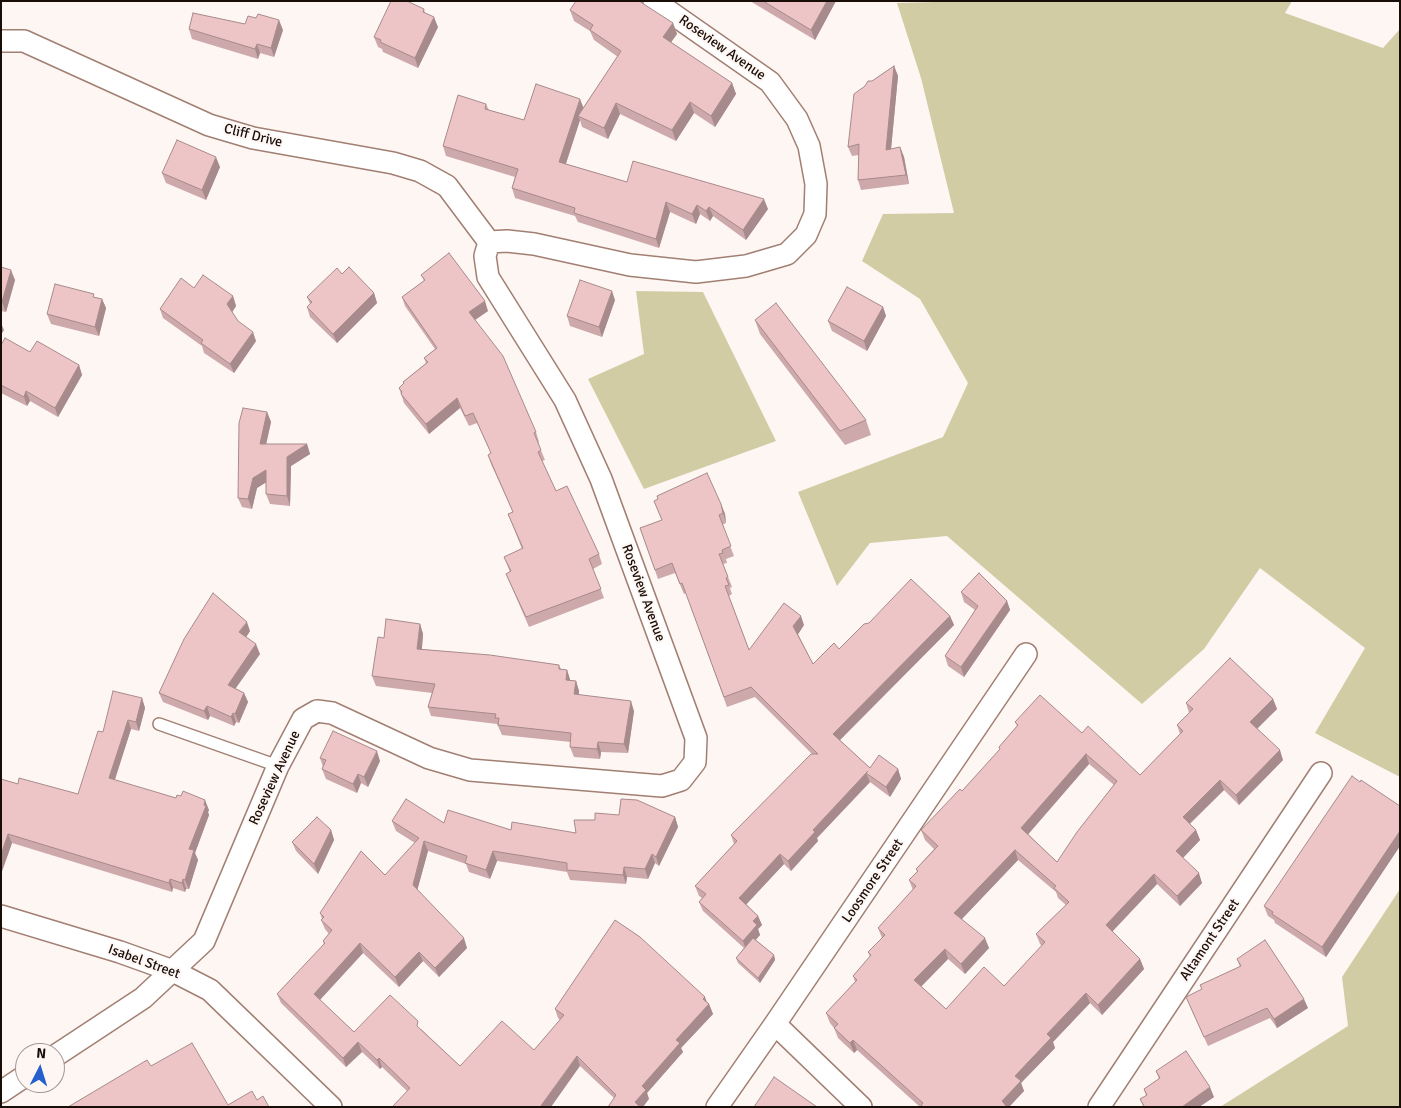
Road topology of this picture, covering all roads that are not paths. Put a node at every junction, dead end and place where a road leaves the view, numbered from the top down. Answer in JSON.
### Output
{"nodes":[{"id":1,"x":654,"y":1,"type":"edge"},
{"id":2,"x":1,"y":41,"type":"edge"},
{"id":3,"x":490,"y":242,"type":"junction"},
{"id":4,"x":1026,"y":654,"type":"dead end"},
{"id":5,"x":159,"y":724,"type":"dead end"},
{"id":6,"x":278,"y":766,"type":"junction"},
{"id":7,"x":1321,"y":773,"type":"dead end"},
{"id":8,"x":1,"y":916,"type":"edge"},
{"id":9,"x":173,"y":971,"type":"junction"},
{"id":10,"x":776,"y":1024,"type":"junction"},
{"id":11,"x":65,"y":1049,"type":"edge"},
{"id":12,"x":15,"y":1083,"type":"edge"},
{"id":13,"x":1,"y":1092,"type":"edge"},
{"id":14,"x":331,"y":1107,"type":"edge"},
{"id":15,"x":717,"y":1107,"type":"edge"},
{"id":16,"x":861,"y":1107,"type":"edge"},
{"id":17,"x":1098,"y":1107,"type":"edge"}],
"edges":[{"from":1,"to":3,"type":"street","name":"Roseview Avenue"},
{"from":2,"to":3,"type":"street","name":"Cliff Drive"},
{"from":3,"to":6,"type":"street","name":"Roseview Avenue"},
{"from":4,"to":10,"type":"street","name":"Loosmore Street"},
{"from":5,"to":6,"type":"lane"},
{"from":6,"to":9,"type":"street","name":"Roseview Avenue"},
{"from":7,"to":17,"type":"street","name":"Altamont Street"},
{"from":8,"to":9,"type":"street","name":"Isabel Street"},
{"from":9,"to":11,"type":"street","name":"Roseview Avenue"},
{"from":9,"to":14,"type":"street","name":"Isabel Street"},
{"from":10,"to":15,"type":"street","name":"Loosmore Street"},
{"from":10,"to":16,"type":"street"},
{"from":12,"to":13,"type":"street"}]}
